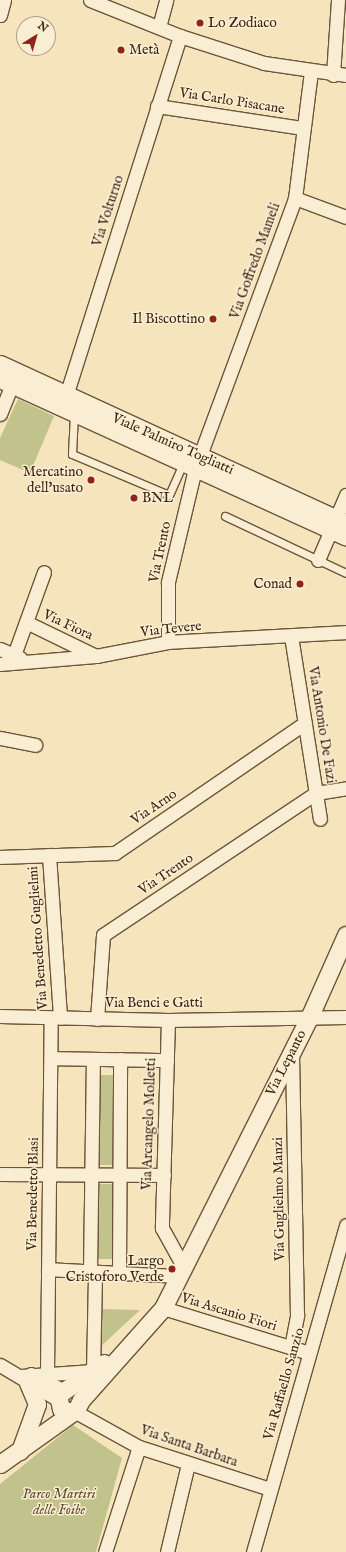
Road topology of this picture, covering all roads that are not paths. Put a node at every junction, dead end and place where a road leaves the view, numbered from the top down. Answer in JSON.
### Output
{"nodes":[{"id":1,"x":4,"y":0,"type":"edge"},
{"id":2,"x":166,"y":0,"type":"edge"},
{"id":3,"x":338,"y":0,"type":"edge"},
{"id":4,"x":97,"y":2,"type":"edge"},
{"id":5,"x":0,"y":15,"type":"edge"},
{"id":6,"x":159,"y":27,"type":"junction"},
{"id":7,"x":180,"y":36,"type":"junction"},
{"id":8,"x":311,"y":71,"type":"junction"},
{"id":9,"x":340,"y":75,"type":"edge"},
{"id":10,"x":158,"y":106,"type":"junction"},
{"id":11,"x":303,"y":128,"type":"junction"},
{"id":12,"x":295,"y":198,"type":"junction"},
{"id":13,"x":346,"y":217,"type":"edge"},
{"id":14,"x":0,"y":364,"type":"edge"},
{"id":15,"x":6,"y":381,"type":"edge"},
{"id":16,"x":67,"y":405,"type":"junction"},
{"id":17,"x":0,"y":414,"type":"edge"},
{"id":18,"x":193,"y":463,"type":"junction"},
{"id":19,"x":346,"y":495,"type":"edge"},
{"id":20,"x":225,"y":516,"type":"dead end"},
{"id":21,"x":340,"y":527,"type":"edge"},
{"id":22,"x":318,"y":560,"type":"junction"},
{"id":23,"x":44,"y":572,"type":"dead end"},
{"id":24,"x":346,"y":573,"type":"edge"},
{"id":25,"x":26,"y":622,"type":"junction"},
{"id":26,"x":346,"y":632,"type":"edge"},
{"id":27,"x":291,"y":636,"type":"junction"},
{"id":28,"x":168,"y":642,"type":"junction"},
{"id":29,"x":0,"y":649,"type":"edge"},
{"id":30,"x":14,"y":655,"type":"junction"},
{"id":31,"x":96,"y":656,"type":"junction"},
{"id":32,"x":31,"y":663,"type":"junction"},
{"id":33,"x":0,"y":664,"type":"edge"},
{"id":34,"x":305,"y":723,"type":"junction"},
{"id":35,"x":0,"y":738,"type":"edge"},
{"id":36,"x":35,"y":745,"type":"dead end"},
{"id":37,"x":346,"y":788,"type":"edge"},
{"id":38,"x":316,"y":793,"type":"junction"},
{"id":39,"x":320,"y":819,"type":"dead end"},
{"id":40,"x":49,"y":855,"type":"junction"},
{"id":41,"x":0,"y":857,"type":"edge"},
{"id":42,"x":346,"y":935,"type":"edge"},
{"id":43,"x":0,"y":1016,"type":"edge"},
{"id":44,"x":346,"y":1017,"type":"edge"},
{"id":45,"x":55,"y":1018,"type":"junction"},
{"id":46,"x":308,"y":1018,"type":"junction"},
{"id":47,"x":97,"y":1019,"type":"junction"},
{"id":48,"x":168,"y":1020,"type":"junction"},
{"id":49,"x":292,"y":1051,"type":"junction"},
{"id":50,"x":50,"y":1058,"type":"junction"},
{"id":51,"x":93,"y":1059,"type":"junction"},
{"id":52,"x":120,"y":1059,"type":"junction"},
{"id":53,"x":167,"y":1060,"type":"junction"},
{"id":54,"x":49,"y":1172,"type":"junction"},
{"id":55,"x":91,"y":1173,"type":"junction"},
{"id":56,"x":120,"y":1173,"type":"junction"},
{"id":57,"x":0,"y":1174,"type":"edge"},
{"id":58,"x":164,"y":1175,"type":"junction"},
{"id":59,"x":346,"y":1225,"type":"edge"},
{"id":60,"x":48,"y":1269,"type":"junction"},
{"id":61,"x":180,"y":1271,"type":"junction"},
{"id":62,"x":92,"y":1272,"type":"junction"},
{"id":63,"x":119,"y":1273,"type":"junction"},
{"id":64,"x":163,"y":1308,"type":"junction"},
{"id":65,"x":290,"y":1347,"type":"junction"},
{"id":66,"x":125,"y":1349,"type":"junction"},
{"id":67,"x":309,"y":1353,"type":"junction"},
{"id":68,"x":0,"y":1365,"type":"edge"},
{"id":69,"x":93,"y":1371,"type":"junction"},
{"id":70,"x":47,"y":1372,"type":"junction"},
{"id":71,"x":26,"y":1378,"type":"junction"},
{"id":72,"x":61,"y":1395,"type":"junction"},
{"id":73,"x":77,"y":1407,"type":"junction"},
{"id":74,"x":139,"y":1447,"type":"junction"},
{"id":75,"x":20,"y":1451,"type":"junction"},
{"id":76,"x":0,"y":1464,"type":"edge"},
{"id":77,"x":188,"y":1464,"type":"junction"},
{"id":78,"x":270,"y":1489,"type":"junction"},
{"id":79,"x":105,"y":1552,"type":"edge"},
{"id":80,"x":167,"y":1552,"type":"edge"},
{"id":81,"x":253,"y":1552,"type":"edge"}],
"edges":[{"from":1,"to":5,"type":"street"},
{"from":2,"to":6,"type":"street"},
{"from":3,"to":9,"type":"street"},
{"from":4,"to":6,"type":"street"},
{"from":6,"to":7,"type":"street"},
{"from":7,"to":8,"type":"street"},
{"from":7,"to":10,"type":"street","name":"Via Volturno"},
{"from":8,"to":9,"type":"street"},
{"from":8,"to":11,"type":"street","name":"Via Goffredo Mameli"},
{"from":10,"to":11,"type":"street","name":"Via Carlo Pisacane"},
{"from":10,"to":16,"type":"street","name":"Via Volturno"},
{"from":11,"to":12,"type":"street","name":"Via Goffredo Mameli"},
{"from":12,"to":13,"type":"street"},
{"from":12,"to":18,"type":"street","name":"Via Goffredo Mameli"},
{"from":14,"to":16,"type":"street","name":"Viale Palmiro Togliatti"},
{"from":15,"to":16,"type":"street","name":"Viale Palmiro Togliatti"},
{"from":15,"to":17,"type":"street"},
{"from":16,"to":18,"type":"street","name":"Viale Palmiro Togliatti"},
{"from":16,"to":18,"type":"lane"},
{"from":18,"to":21,"type":"street","name":"Viale Palmiro Togliatti"},
{"from":18,"to":28,"type":"street","name":"Via Trento"},
{"from":19,"to":21,"type":"street"},
{"from":20,"to":22,"type":"lane"},
{"from":21,"to":22,"type":"street"},
{"from":22,"to":24,"type":"lane"},
{"from":23,"to":25,"type":"street"},
{"from":25,"to":30,"type":"street"},
{"from":25,"to":31,"type":"street","name":"Via Fiora"},
{"from":26,"to":27,"type":"street","name":"Via Tevere"},
{"from":27,"to":28,"type":"street","name":"Via Tevere"},
{"from":27,"to":34,"type":"street","name":"Via Antonio De Fazi"},
{"from":28,"to":31,"type":"street","name":"Via Tevere"},
{"from":29,"to":30,"type":"street"},
{"from":30,"to":32,"type":"street"},
{"from":31,"to":32,"type":"street","name":"Via Tevere"},
{"from":32,"to":33,"type":"street","name":"Via Tevere"},
{"from":34,"to":38,"type":"street","name":"Via Antonio De Fazi"},
{"from":34,"to":40,"type":"street","name":"Via Arno"},
{"from":35,"to":36,"type":"street"},
{"from":37,"to":38,"type":"street"},
{"from":38,"to":39,"type":"street","name":"Via Antonio De Fazi"},
{"from":38,"to":47,"type":"street","name":"Via Trento"},
{"from":40,"to":41,"type":"street","name":"Via Arno"},
{"from":40,"to":45,"type":"street","name":"Via Benedetto Guglielmi"},
{"from":42,"to":46,"type":"street","name":"Via Lepanto"},
{"from":43,"to":45,"type":"street","name":"Via Benci e Gatti"},
{"from":44,"to":46,"type":"street","name":"Via Benci e Gatti"},
{"from":45,"to":47,"type":"street","name":"Via Benci e Gatti"},
{"from":45,"to":50,"type":"street","name":"Via Benedetto Blasi"},
{"from":46,"to":48,"type":"street","name":"Via Benci e Gatti"},
{"from":46,"to":49,"type":"street","name":"Via Lepanto"},
{"from":47,"to":48,"type":"street","name":"Via Benci e Gatti"},
{"from":48,"to":53,"type":"street","name":"Via Arcangelo Molletti"},
{"from":49,"to":61,"type":"street","name":"Via Lepanto"},
{"from":49,"to":65,"type":"street","name":"Via Guglielmo Manzi"},
{"from":50,"to":51,"type":"street"},
{"from":50,"to":54,"type":"street","name":"Via Benedetto Blasi"},
{"from":51,"to":52,"type":"street"},
{"from":51,"to":55,"type":"street"},
{"from":52,"to":53,"type":"street"},
{"from":52,"to":56,"type":"street"},
{"from":53,"to":58,"type":"street","name":"Via Arcangelo Molletti"},
{"from":54,"to":55,"type":"street"},
{"from":54,"to":57,"type":"street"},
{"from":54,"to":60,"type":"street","name":"Via Benedetto Blasi"},
{"from":55,"to":56,"type":"street"},
{"from":55,"to":62,"type":"street"},
{"from":56,"to":58,"type":"street"},
{"from":56,"to":63,"type":"street"},
{"from":58,"to":61,"type":"street","name":"Via Arcangelo Molletti"},
{"from":59,"to":67,"type":"street","name":"Via Raffaello Sanzio"},
{"from":60,"to":62,"type":"street"},
{"from":60,"to":70,"type":"street","name":"Via Benedetto Blasi"},
{"from":61,"to":63,"type":"street"},
{"from":61,"to":64,"type":"street"},
{"from":62,"to":63,"type":"street"},
{"from":62,"to":69,"type":"street"},
{"from":64,"to":65,"type":"street","name":"Via Ascanio Fiori"},
{"from":64,"to":66,"type":"street"},
{"from":65,"to":67,"type":"street","name":"Via Ascanio Fiori"},
{"from":66,"to":69,"type":"street"},
{"from":66,"to":73,"type":"street"},
{"from":67,"to":78,"type":"street","name":"Via Raffaello Sanzio"},
{"from":68,"to":71,"type":"street"},
{"from":69,"to":70,"type":"street"},
{"from":69,"to":72,"type":"street"},
{"from":70,"to":71,"type":"street"},
{"from":71,"to":72,"type":"street"},
{"from":71,"to":75,"type":"street"},
{"from":72,"to":73,"type":"street"},
{"from":72,"to":75,"type":"street"},
{"from":73,"to":74,"type":"street","name":"Via Santa Barbara"},
{"from":73,"to":75,"type":"street"},
{"from":74,"to":77,"type":"street","name":"Via Santa Barbara"},
{"from":74,"to":79,"type":"street"},
{"from":75,"to":76,"type":"street"},
{"from":77,"to":78,"type":"street","name":"Via Santa Barbara"},
{"from":77,"to":80,"type":"street"},
{"from":78,"to":81,"type":"street","name":"Via Raffaello Sanzio"}]}
